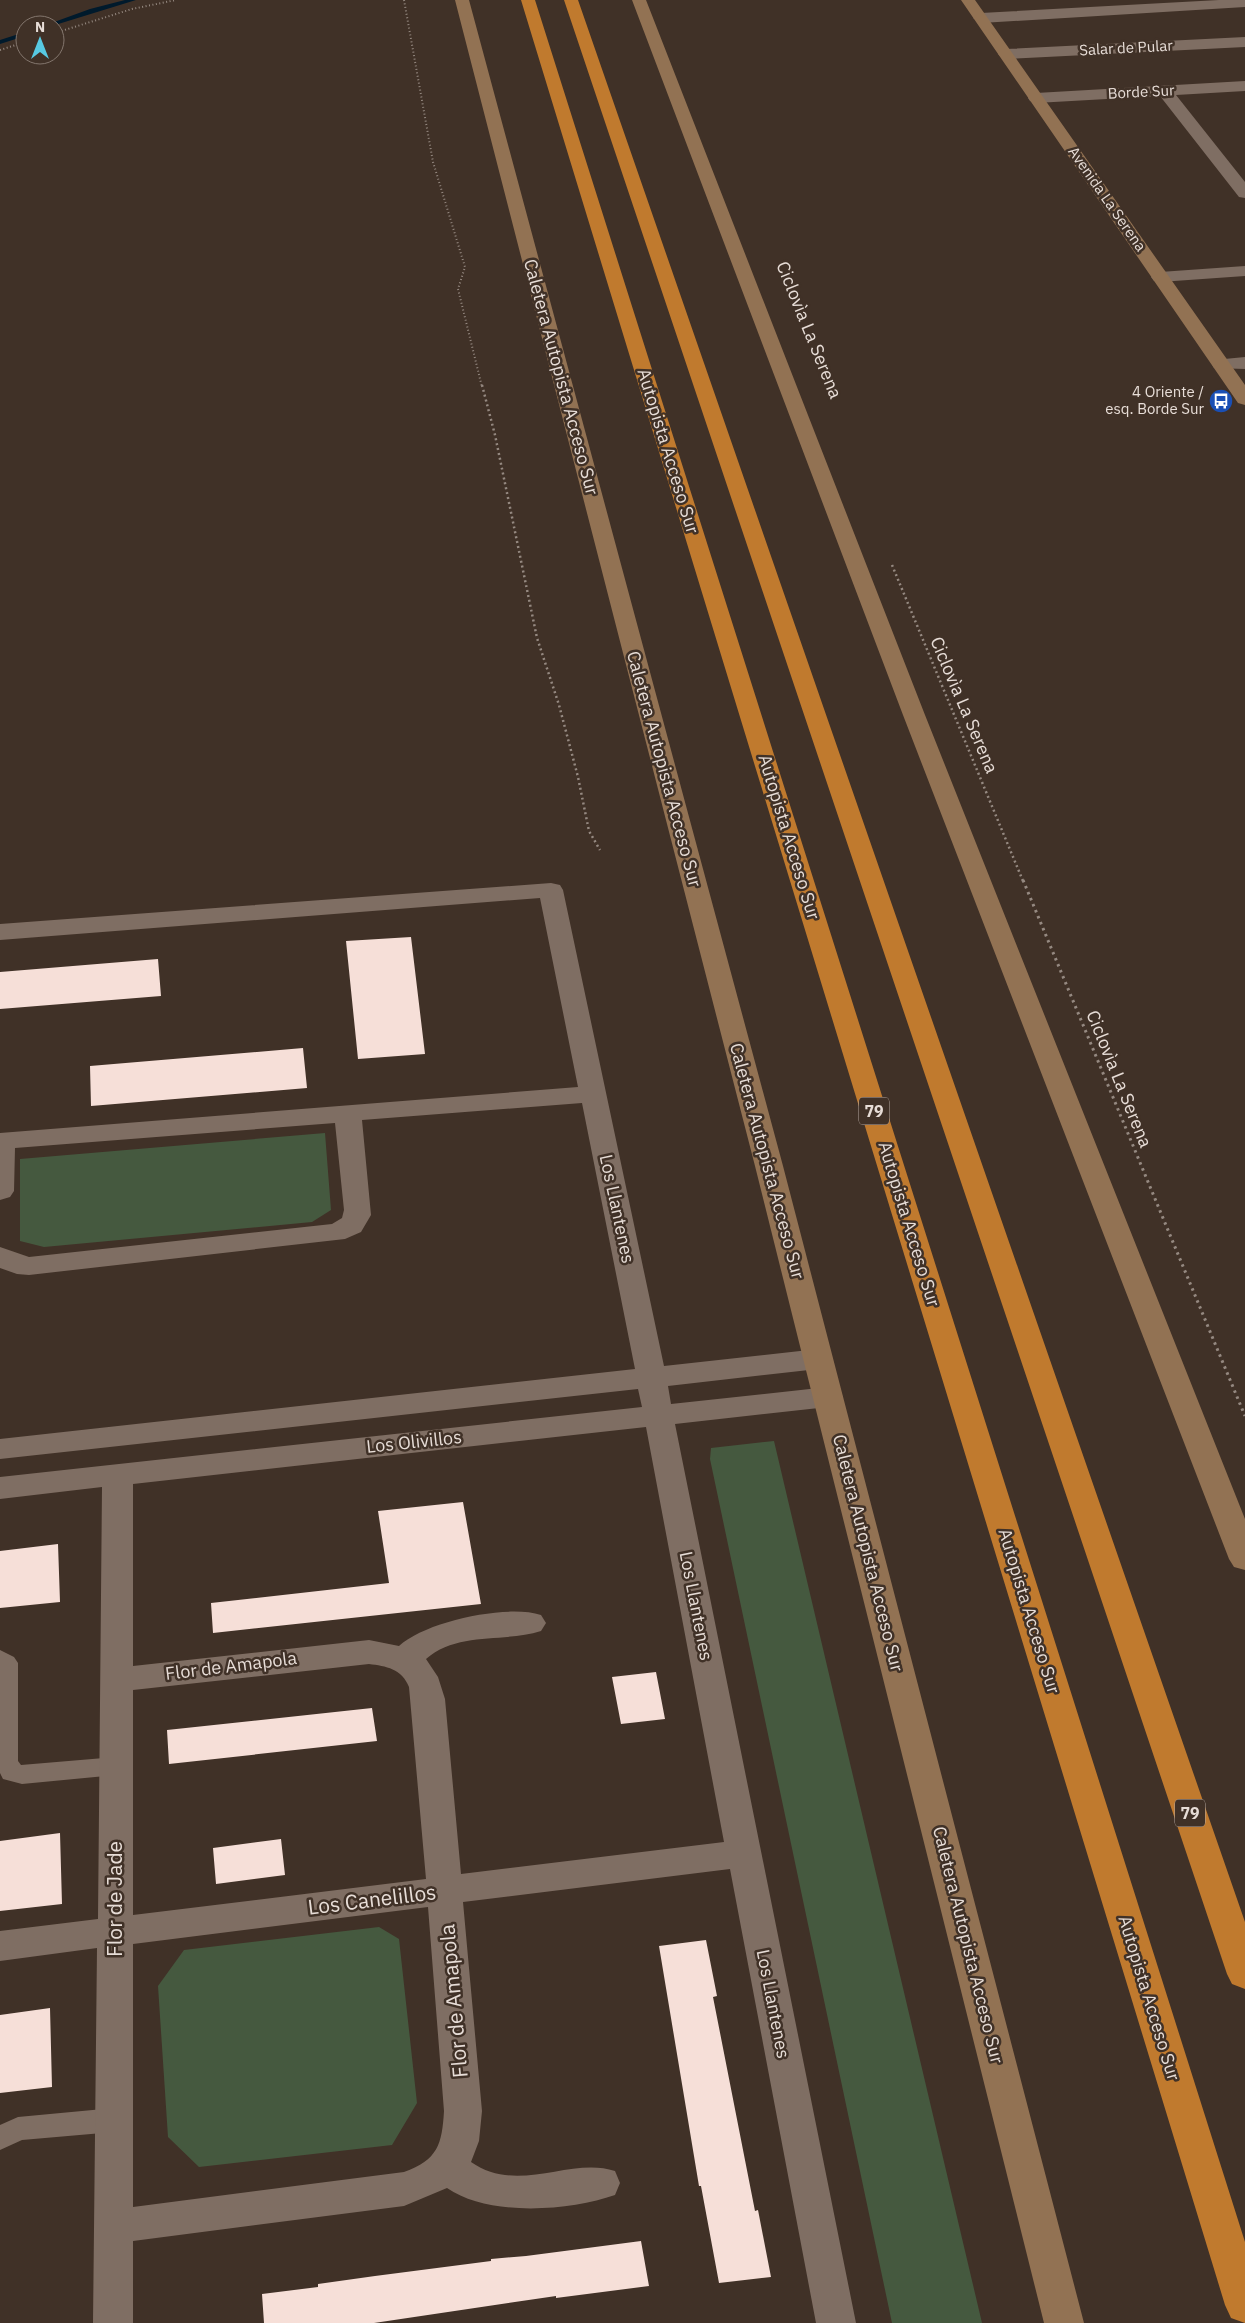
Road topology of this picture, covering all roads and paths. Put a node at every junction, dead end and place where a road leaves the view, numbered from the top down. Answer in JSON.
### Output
{"nodes":[{"id":1,"x":176,"y":0,"type":"edge"},
{"id":2,"x":404,"y":0,"type":"edge"},
{"id":3,"x":462,"y":0,"type":"edge"},
{"id":4,"x":528,"y":0,"type":"edge"},
{"id":5,"x":571,"y":0,"type":"edge"},
{"id":6,"x":639,"y":0,"type":"edge"},
{"id":7,"x":968,"y":0,"type":"edge"},
{"id":8,"x":1214,"y":2,"type":"edge"},
{"id":9,"x":1245,"y":3,"type":"edge"},
{"id":10,"x":1109,"y":5,"type":"edge"},
{"id":11,"x":981,"y":18,"type":"junction"},
{"id":12,"x":65,"y":30,"type":"edge"},
{"id":13,"x":1245,"y":42,"type":"edge"},
{"id":14,"x":15,"y":45,"type":"edge"},
{"id":15,"x":0,"y":50,"type":"edge"},
{"id":16,"x":1006,"y":54,"type":"junction"},
{"id":17,"x":1245,"y":86,"type":"edge"},
{"id":18,"x":1164,"y":90,"type":"junction"},
{"id":19,"x":1036,"y":98,"type":"junction"},
{"id":20,"x":1245,"y":193,"type":"edge"},
{"id":21,"x":1245,"y":271,"type":"edge"},
{"id":22,"x":1160,"y":277,"type":"junction"},
{"id":23,"x":1245,"y":362,"type":"edge"},
{"id":24,"x":1221,"y":364,"type":"junction"},
{"id":25,"x":1245,"y":399,"type":"edge"},
{"id":26,"x":890,"y":560,"type":"dead end"},
{"id":27,"x":600,"y":850,"type":"dead end"},
{"id":28,"x":0,"y":932,"type":"edge"},
{"id":29,"x":594,"y":1094,"type":"junction"},
{"id":30,"x":348,"y":1114,"type":"junction"},
{"id":31,"x":1,"y":1141,"type":"edge"},
{"id":32,"x":0,"y":1191,"type":"edge"},
{"id":33,"x":0,"y":1256,"type":"edge"},
{"id":34,"x":818,"y":1359,"type":"junction"},
{"id":35,"x":651,"y":1378,"type":"junction"},
{"id":36,"x":828,"y":1397,"type":"junction"},
{"id":37,"x":658,"y":1415,"type":"junction"},
{"id":38,"x":1245,"y":1416,"type":"edge"},
{"id":39,"x":0,"y":1449,"type":"edge"},
{"id":40,"x":118,"y":1475,"type":"junction"},
{"id":41,"x":0,"y":1488,"type":"edge"},
{"id":42,"x":1245,"y":1558,"type":"edge"},
{"id":43,"x":530,"y":1623,"type":"dead end"},
{"id":44,"x":0,"y":1658,"type":"edge"},
{"id":45,"x":404,"y":1660,"type":"junction"},
{"id":46,"x":117,"y":1680,"type":"junction"},
{"id":47,"x":116,"y":1766,"type":"junction"},
{"id":48,"x":744,"y":1853,"type":"junction"},
{"id":49,"x":445,"y":1891,"type":"junction"},
{"id":50,"x":115,"y":1932,"type":"junction"},
{"id":51,"x":0,"y":1946,"type":"edge"},
{"id":52,"x":1245,"y":1974,"type":"edge"},
{"id":53,"x":114,"y":2120,"type":"junction"},
{"id":54,"x":0,"y":2138,"type":"edge"},
{"id":55,"x":447,"y":2168,"type":"junction"},
{"id":56,"x":601,"y":2183,"type":"dead end"},
{"id":57,"x":114,"y":2227,"type":"junction"},
{"id":58,"x":1245,"y":2305,"type":"edge"},
{"id":59,"x":112,"y":2323,"type":"edge"},
{"id":60,"x":836,"y":2323,"type":"edge"},
{"id":61,"x":1064,"y":2323,"type":"edge"}],
"edges":[{"from":1,"to":12,"type":"path"},
{"from":2,"to":27,"type":"path"},
{"from":3,"to":34,"type":"main road","name":"Caletera Autopista Acceso Sur"},
{"from":4,"to":58,"type":"highway","name":"Autopista Acceso Sur","number":"79"},
{"from":5,"to":52,"type":"highway","number":"79"},
{"from":6,"to":42,"type":"main road"},
{"from":7,"to":11,"type":"main road","name":"Avenida La Serena"},
{"from":8,"to":9,"type":"street"},
{"from":8,"to":10,"type":"street"},
{"from":10,"to":11,"type":"street"},
{"from":11,"to":16,"type":"main road","name":"Avenida La Serena"},
{"from":13,"to":16,"type":"street","name":"Salar de Pular"},
{"from":14,"to":15,"type":"path"},
{"from":16,"to":19,"type":"main road","name":"Avenida La Serena"},
{"from":17,"to":18,"type":"street","name":"Borde Sur"},
{"from":18,"to":19,"type":"street","name":"Borde Sur"},
{"from":18,"to":20,"type":"street"},
{"from":19,"to":22,"type":"main road","name":"Avenida La Serena"},
{"from":21,"to":22,"type":"street"},
{"from":22,"to":24,"type":"main road","name":"Avenida La Serena"},
{"from":23,"to":24,"type":"street"},
{"from":24,"to":25,"type":"main road","name":"Avenida La Serena"},
{"from":26,"to":38,"type":"path","name":"Ciclovìa La Serena"},
{"from":28,"to":29,"type":"street","name":"Los Llantenes"},
{"from":29,"to":30,"type":"street"},
{"from":29,"to":35,"type":"street","name":"Los Llantenes"},
{"from":30,"to":31,"type":"street"},
{"from":30,"to":33,"type":"street"},
{"from":31,"to":32,"type":"street"},
{"from":34,"to":35,"type":"street"},
{"from":34,"to":36,"type":"main road","name":"Caletera Autopista Acceso Sur"},
{"from":35,"to":37,"type":"street","name":"Los Llantenes"},
{"from":35,"to":39,"type":"street"},
{"from":36,"to":37,"type":"street","name":"Los Olivillos"},
{"from":36,"to":61,"type":"main road","name":"Caletera Autopista Acceso Sur"},
{"from":37,"to":40,"type":"street","name":"Los Olivillos"},
{"from":37,"to":48,"type":"street","name":"Los Llantenes"},
{"from":40,"to":41,"type":"street","name":"Los Olivillos"},
{"from":40,"to":46,"type":"street","name":"Flor de Jade"},
{"from":43,"to":45,"type":"street"},
{"from":44,"to":47,"type":"lane"},
{"from":45,"to":46,"type":"street","name":"Flor de Amapola"},
{"from":45,"to":49,"type":"street","name":"Flor de Amapola"},
{"from":46,"to":47,"type":"street","name":"Flor de Jade"},
{"from":47,"to":50,"type":"street","name":"Flor de Jade"},
{"from":48,"to":49,"type":"street","name":"Los Canelillos"},
{"from":48,"to":60,"type":"street","name":"Los Llantenes"},
{"from":49,"to":50,"type":"street","name":"Los Canelillos"},
{"from":49,"to":55,"type":"street","name":"Flor de Amapola"},
{"from":50,"to":51,"type":"street","name":"Los Canelillos"},
{"from":50,"to":53,"type":"street","name":"Flor de Jade"},
{"from":53,"to":54,"type":"lane"},
{"from":53,"to":57,"type":"street","name":"Flor de Jade"},
{"from":55,"to":56,"type":"street"},
{"from":55,"to":57,"type":"street"},
{"from":57,"to":59,"type":"street","name":"Flor de Jade"}]}
